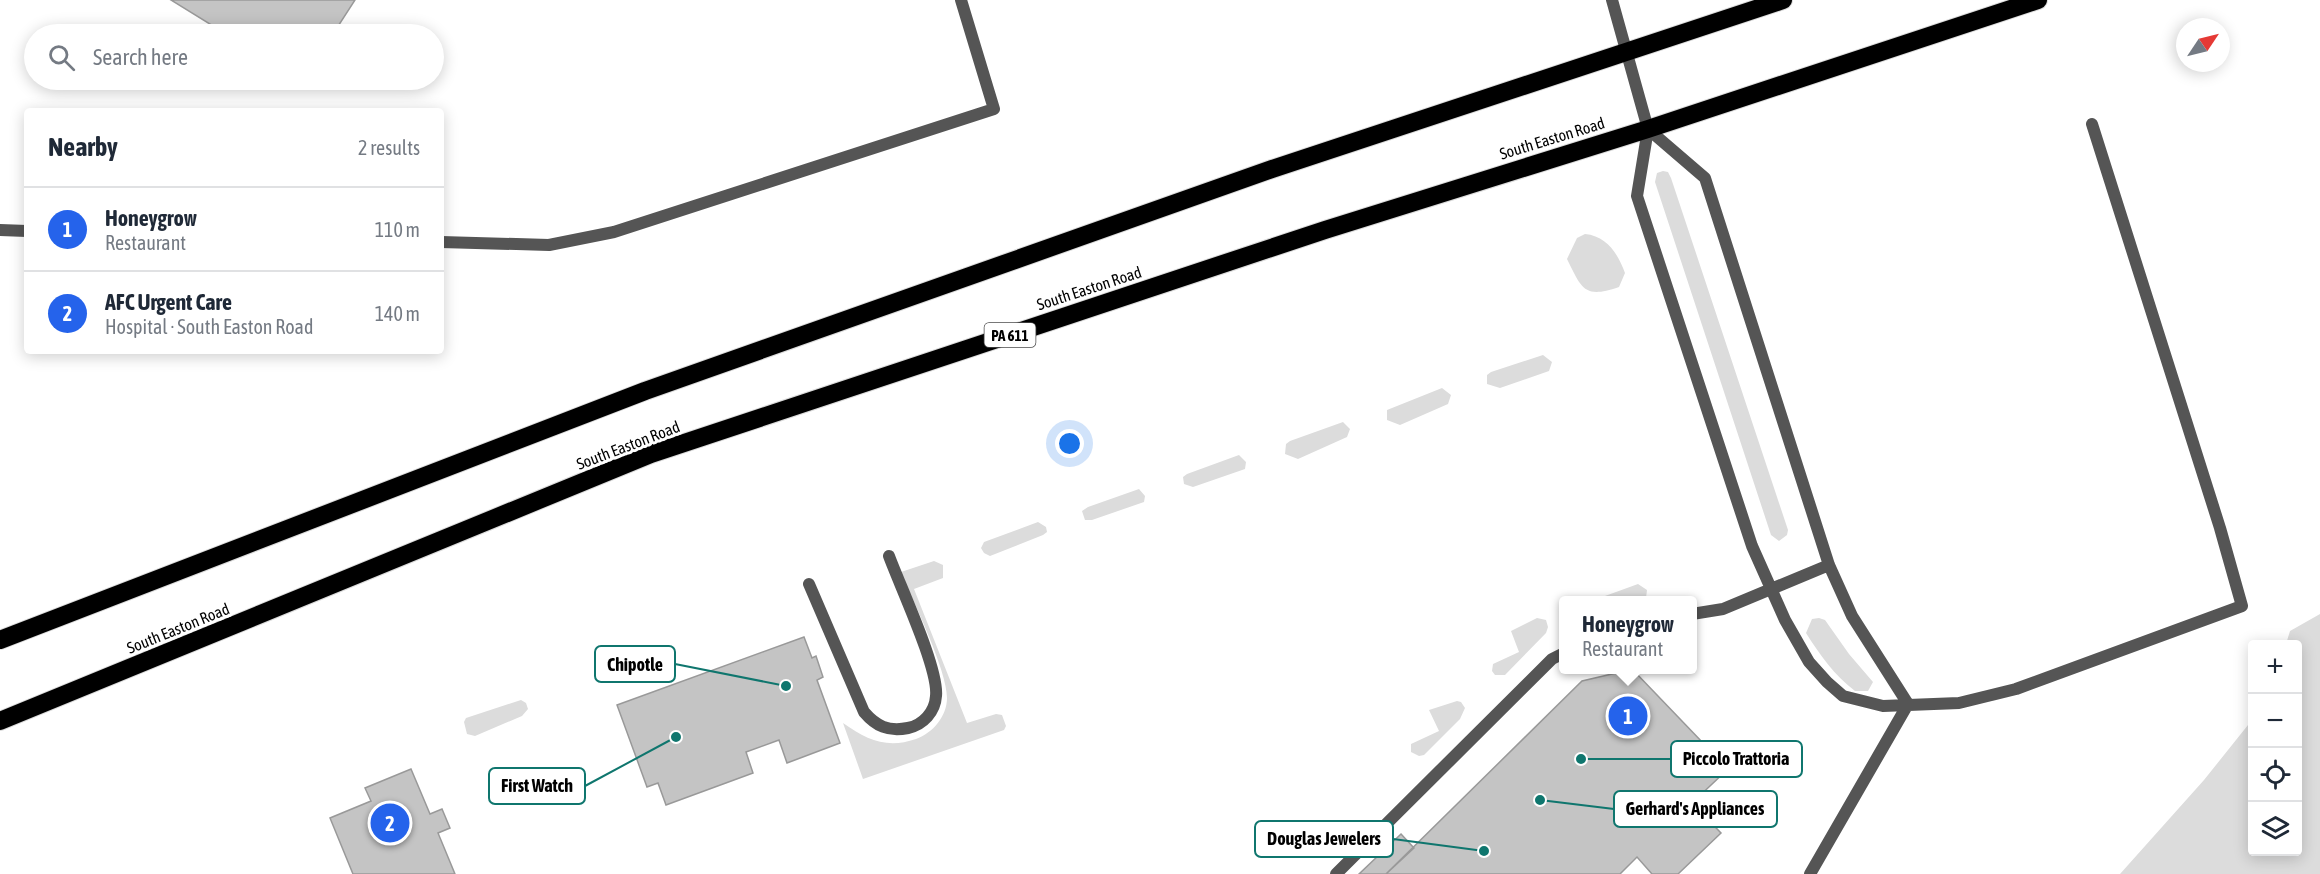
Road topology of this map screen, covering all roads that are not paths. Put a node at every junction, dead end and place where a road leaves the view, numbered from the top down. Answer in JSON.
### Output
{"nodes":[{"id":1,"x":962,"y":0,"type":"edge"},
{"id":2,"x":1612,"y":0,"type":"edge"},
{"id":3,"x":1783,"y":0,"type":"edge"},
{"id":4,"x":2038,"y":0,"type":"edge"},
{"id":5,"x":1625,"y":53,"type":"junction"},
{"id":6,"x":2092,"y":124,"type":"dead end"},
{"id":7,"x":1648,"y":129,"type":"junction"},
{"id":8,"x":0,"y":230,"type":"edge"},
{"id":9,"x":24,"y":231,"type":"edge"},
{"id":10,"x":444,"y":242,"type":"edge"},
{"id":11,"x":889,"y":556,"type":"dead end"},
{"id":12,"x":1829,"y":565,"type":"junction"},
{"id":13,"x":809,"y":584,"type":"dead end"},
{"id":14,"x":1771,"y":589,"type":"junction"},
{"id":15,"x":1697,"y":613,"type":"edge"},
{"id":16,"x":0,"y":640,"type":"edge"},
{"id":17,"x":1559,"y":655,"type":"edge"},
{"id":18,"x":1908,"y":704,"type":"junction"},
{"id":19,"x":0,"y":721,"type":"edge"},
{"id":20,"x":1336,"y":874,"type":"edge"},
{"id":21,"x":1810,"y":874,"type":"edge"}],
"edges":[{"from":1,"to":10,"type":"lane"},
{"from":2,"to":5,"type":"lane"},
{"from":3,"to":5,"type":"highway"},
{"from":4,"to":7,"type":"highway","name":"South Easton Road","number":"PA 611"},
{"from":5,"to":7,"type":"lane"},
{"from":5,"to":16,"type":"highway"},
{"from":6,"to":18,"type":"lane"},
{"from":7,"to":12,"type":"lane"},
{"from":7,"to":14,"type":"lane"},
{"from":7,"to":19,"type":"highway","name":"South Easton Road","number":"PA 611"},
{"from":8,"to":9,"type":"lane"},
{"from":11,"to":13,"type":"lane"},
{"from":12,"to":14,"type":"lane"},
{"from":12,"to":18,"type":"lane"},
{"from":14,"to":15,"type":"lane"},
{"from":14,"to":18,"type":"lane"},
{"from":17,"to":20,"type":"lane"},
{"from":18,"to":21,"type":"lane"}]}
